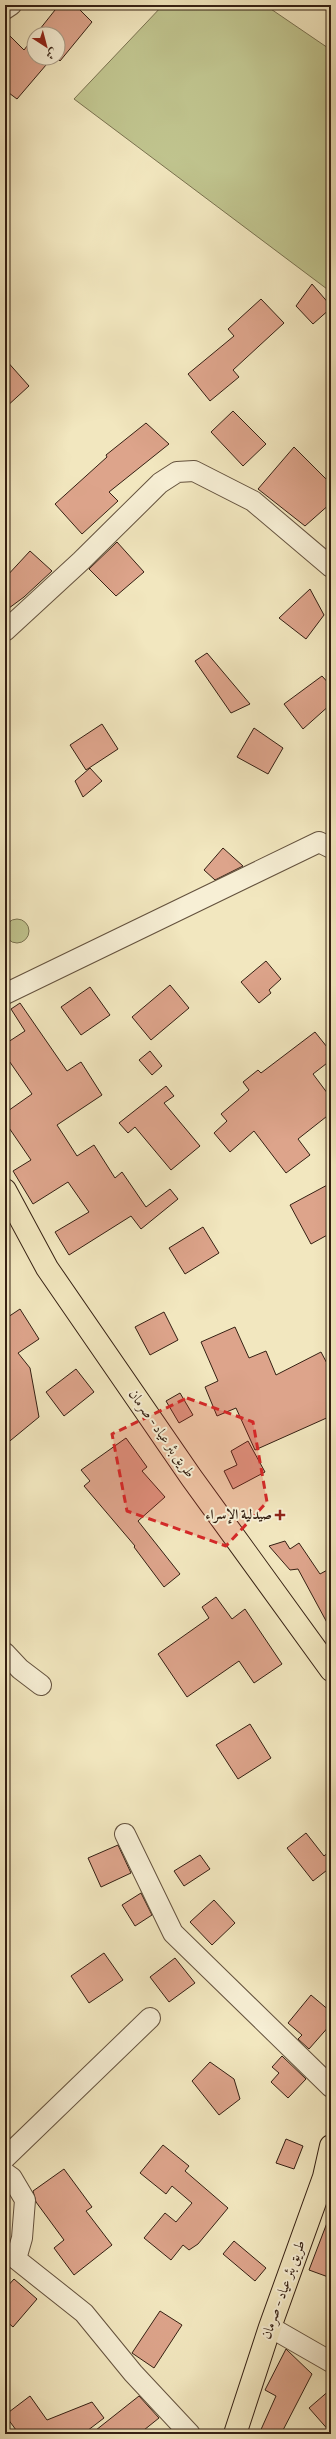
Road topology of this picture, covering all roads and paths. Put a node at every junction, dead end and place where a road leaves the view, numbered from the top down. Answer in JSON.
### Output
{"nodes":[{"id":1,"x":11,"y":5,"type":"edge"},
{"id":2,"x":5,"y":9,"type":"edge"},
{"id":3,"x":331,"y":567,"type":"edge"},
{"id":4,"x":5,"y":631,"type":"edge"},
{"id":5,"x":331,"y":848,"type":"edge"},
{"id":6,"x":5,"y":994,"type":"edge"},
{"id":7,"x":5,"y":1190,"type":"edge"},
{"id":8,"x":5,"y":1653,"type":"edge"},
{"id":9,"x":331,"y":1670,"type":"edge"},
{"id":10,"x":41,"y":1684,"type":"dead end"},
{"id":11,"x":125,"y":1834,"type":"dead end"},
{"id":12,"x":150,"y":2018,"type":"dead end"},
{"id":13,"x":331,"y":2087,"type":"edge"},
{"id":14,"x":331,"y":2146,"type":"edge"},
{"id":15,"x":5,"y":2158,"type":"edge"},
{"id":16,"x":5,"y":2173,"type":"edge"},
{"id":17,"x":270,"y":2327,"type":"junction"},
{"id":18,"x":331,"y":2362,"type":"edge"},
{"id":19,"x":190,"y":2434,"type":"edge"},
{"id":20,"x":235,"y":2434,"type":"edge"}],
"edges":[{"from":1,"to":2,"type":"street"},
{"from":3,"to":4,"type":"street"},
{"from":5,"to":6,"type":"street"},
{"from":7,"to":9,"type":"highway","name":"طريق بئر عياد - صرمان"},
{"from":8,"to":10,"type":"street"},
{"from":11,"to":13,"type":"street"},
{"from":12,"to":15,"type":"street"},
{"from":14,"to":17,"type":"highway","name":"طريق بئر عياد - صرمان"},
{"from":16,"to":19,"type":"street"},
{"from":17,"to":18,"type":"street"},
{"from":17,"to":20,"type":"highway","name":"طريق بئر عياد - صرمان"}]}
